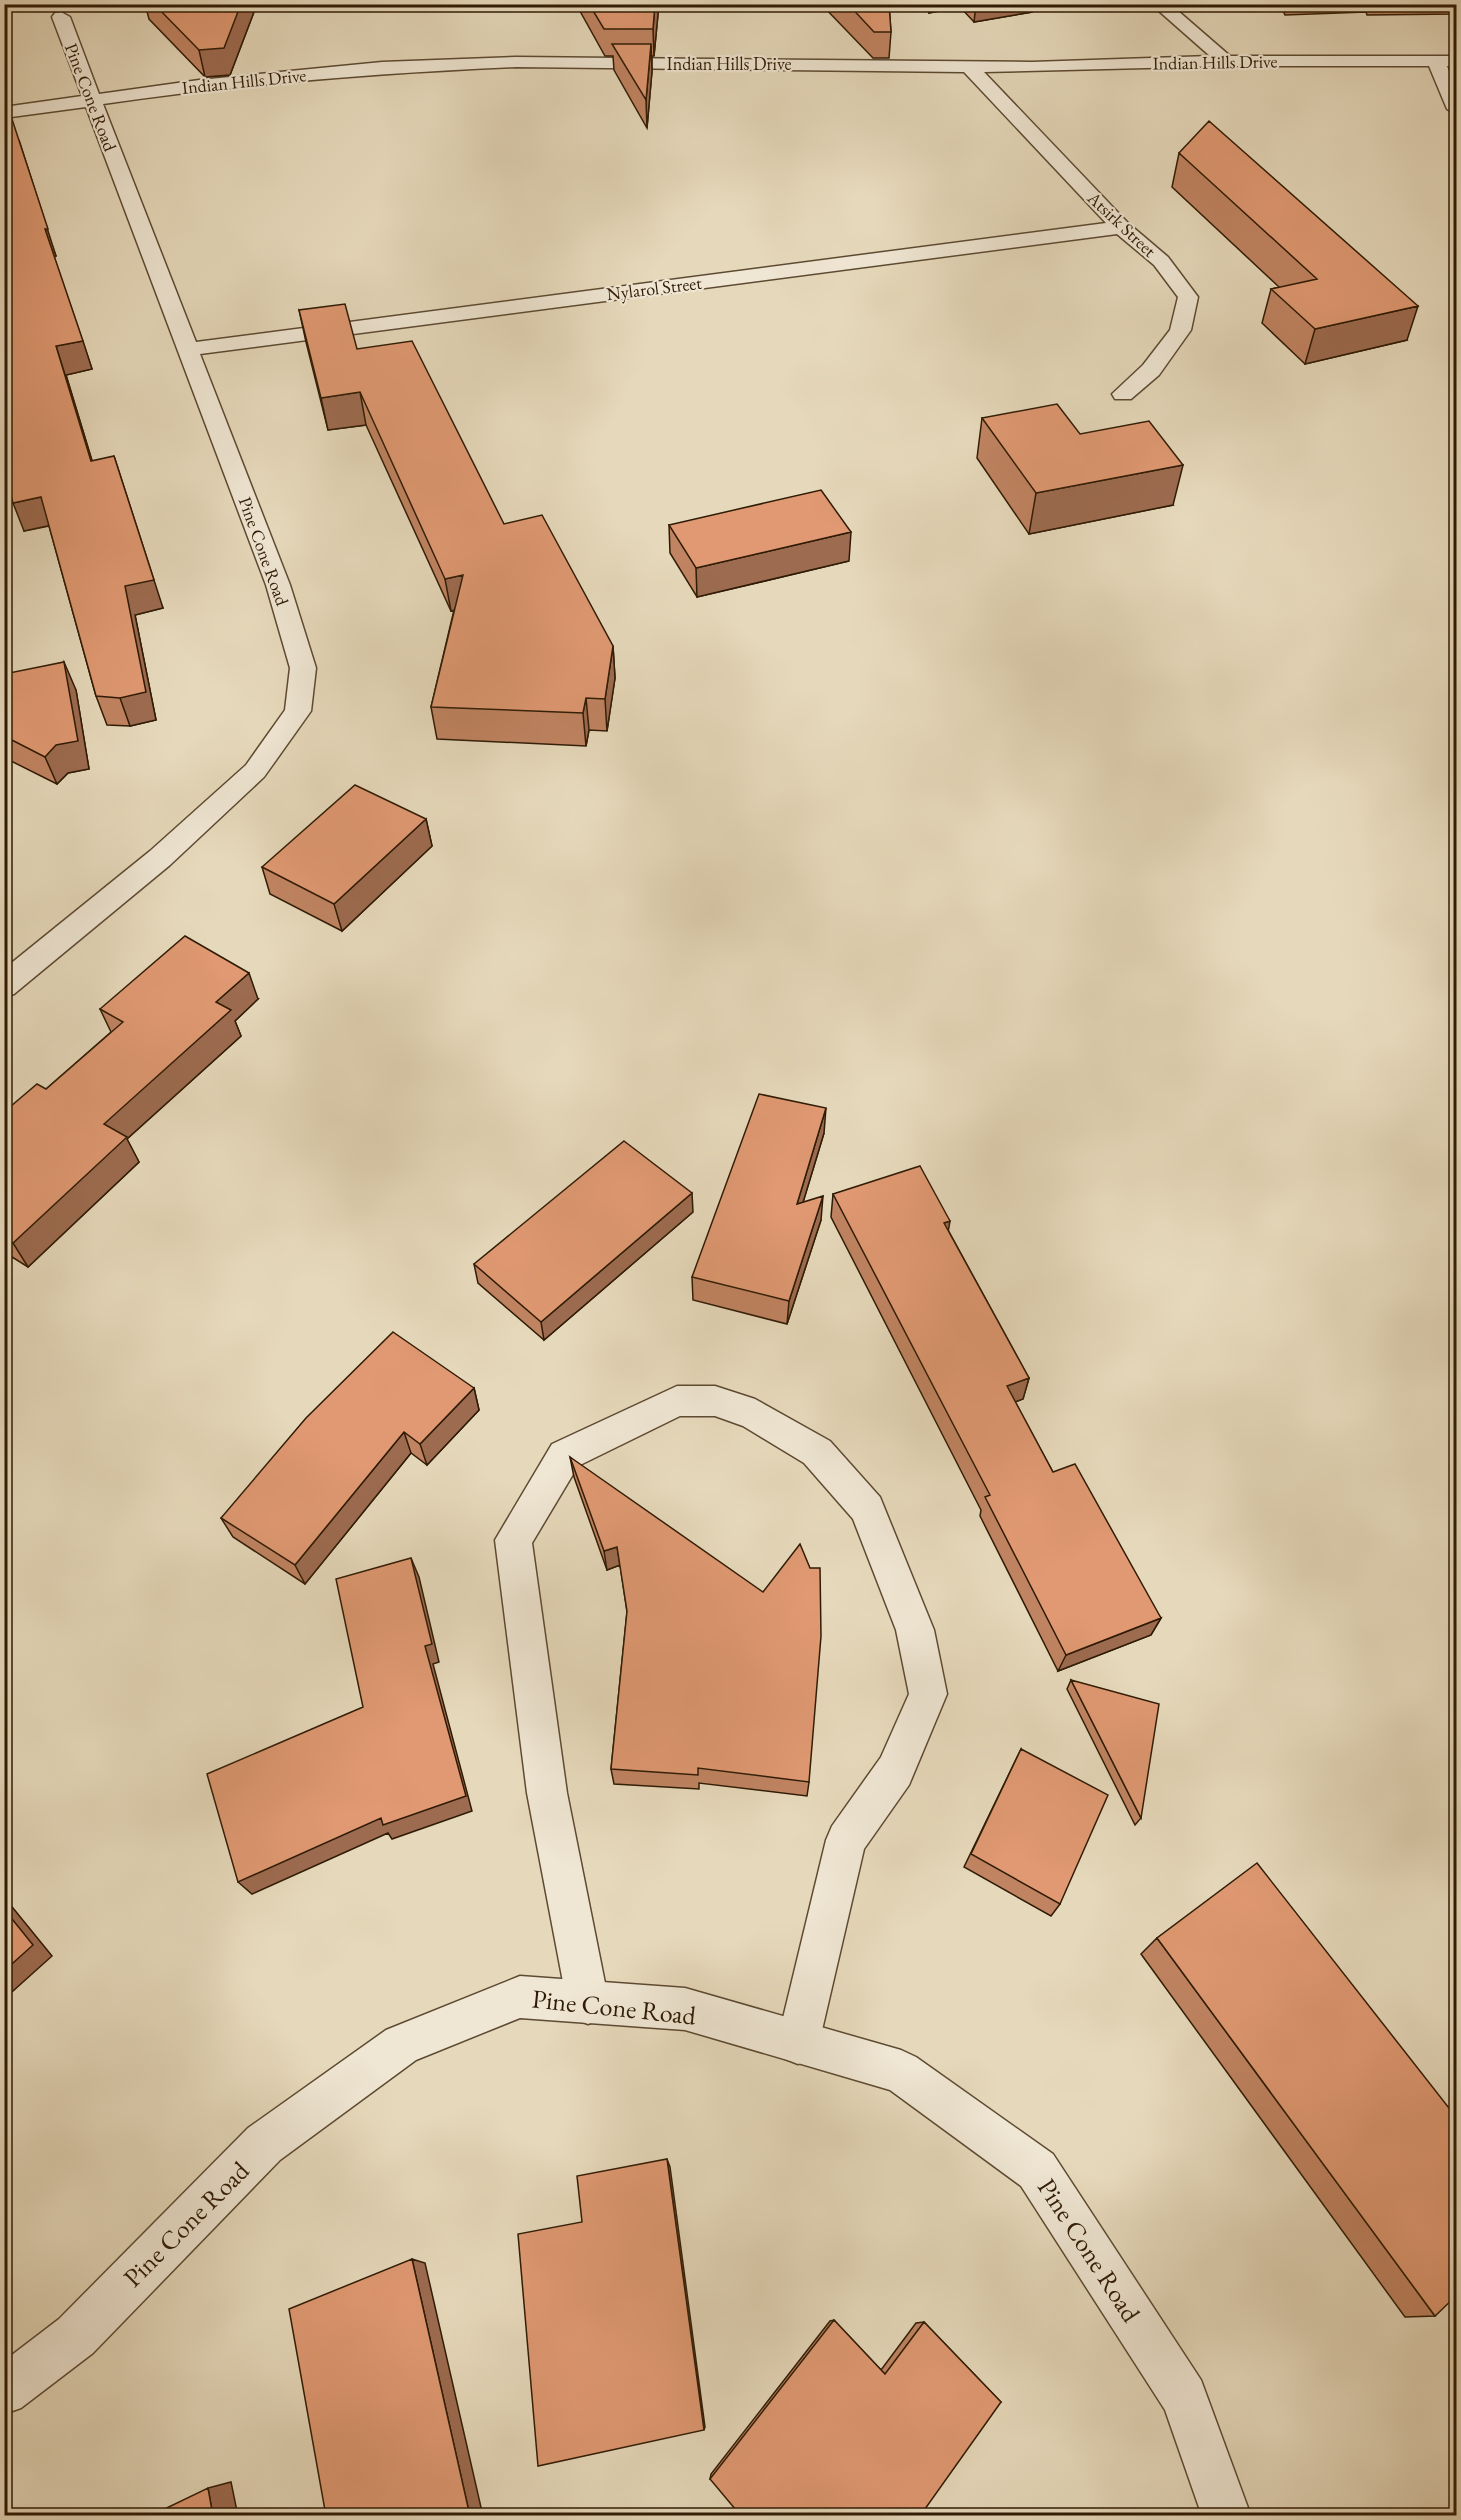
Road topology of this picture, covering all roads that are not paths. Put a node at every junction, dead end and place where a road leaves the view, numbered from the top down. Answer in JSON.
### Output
{"nodes":[{"id":1,"x":1159,"y":4,"type":"edge"},
{"id":2,"x":61,"y":17,"type":"dead end"},
{"id":3,"x":1226,"y":60,"type":"junction"},
{"id":4,"x":1436,"y":61,"type":"junction"},
{"id":5,"x":1456,"y":62,"type":"edge"},
{"id":6,"x":969,"y":66,"type":"junction"},
{"id":7,"x":93,"y":100,"type":"junction"},
{"id":8,"x":1456,"y":109,"type":"edge"},
{"id":9,"x":4,"y":113,"type":"edge"},
{"id":10,"x":1121,"y":227,"type":"junction"},
{"id":11,"x":188,"y":349,"type":"junction"},
{"id":12,"x":1123,"y":394,"type":"dead end"},
{"id":13,"x":4,"y":986,"type":"edge"},
{"id":14,"x":588,"y":2003,"type":"junction"},
{"id":15,"x":798,"y":2043,"type":"junction"},
{"id":16,"x":4,"y":2391,"type":"edge"},
{"id":17,"x":1227,"y":2516,"type":"edge"}],
"edges":[{"from":1,"to":3,"type":"street"},
{"from":2,"to":7,"type":"street","name":"Pine Cone Road"},
{"from":3,"to":4,"type":"street","name":"Indian Hills Drive"},
{"from":3,"to":6,"type":"street","name":"Indian Hills Drive"},
{"from":4,"to":5,"type":"street","name":"Indian Hills Drive"},
{"from":4,"to":8,"type":"street"},
{"from":6,"to":7,"type":"street","name":"Indian Hills Drive"},
{"from":6,"to":10,"type":"street","name":"Atsirk Street"},
{"from":7,"to":9,"type":"street","name":"Indian Hills Drive"},
{"from":7,"to":11,"type":"street","name":"Pine Cone Road"},
{"from":10,"to":11,"type":"street","name":"Nylarol Street"},
{"from":10,"to":12,"type":"street","name":"Atsirk Street"},
{"from":11,"to":13,"type":"street","name":"Pine Cone Road"},
{"from":14,"to":15,"type":"street","name":"Pine Cone Road"},
{"from":14,"to":15,"type":"street"},
{"from":14,"to":16,"type":"street","name":"Pine Cone Road"},
{"from":15,"to":17,"type":"street","name":"Pine Cone Road"}]}
